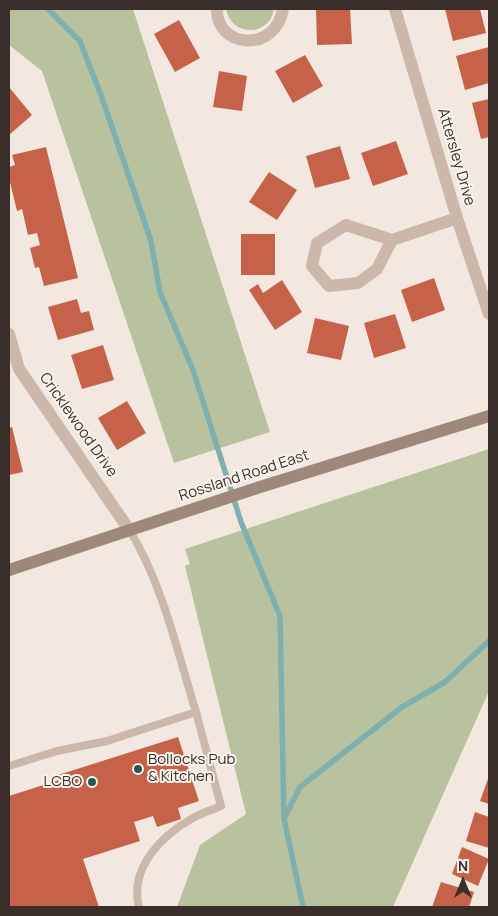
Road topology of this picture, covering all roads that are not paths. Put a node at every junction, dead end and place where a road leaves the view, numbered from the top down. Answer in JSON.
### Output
{"nodes":[{"id":1,"x":217,"y":9,"type":"edge"},
{"id":2,"x":283,"y":9,"type":"edge"},
{"id":3,"x":395,"y":9,"type":"edge"},
{"id":4,"x":456,"y":218,"type":"junction"},
{"id":5,"x":392,"y":240,"type":"junction"},
{"id":6,"x":489,"y":314,"type":"edge"},
{"id":7,"x":9,"y":334,"type":"edge"},
{"id":8,"x":14,"y":371,"type":"edge"},
{"id":9,"x":489,"y":416,"type":"edge"},
{"id":10,"x":130,"y":530,"type":"junction"},
{"id":11,"x":9,"y":570,"type":"edge"},
{"id":12,"x":196,"y":712,"type":"junction"},
{"id":13,"x":9,"y":766,"type":"edge"},
{"id":14,"x":139,"y":907,"type":"edge"}],
"edges":[{"from":1,"to":2,"type":"street"},
{"from":3,"to":4,"type":"street","name":"Attersley Drive"},
{"from":4,"to":5,"type":"street"},
{"from":4,"to":6,"type":"street","name":"Attersley Drive"},
{"from":5,"to":5,"type":"street"},
{"from":7,"to":8,"type":"street","name":"Cricklewood Drive"},
{"from":8,"to":10,"type":"street","name":"Cricklewood Drive"},
{"from":9,"to":10,"type":"main road","name":"Rossland Road East"},
{"from":10,"to":11,"type":"main road","name":"Rossland Road East"},
{"from":10,"to":12,"type":"lane"},
{"from":12,"to":13,"type":"lane"},
{"from":12,"to":14,"type":"lane"}]}
